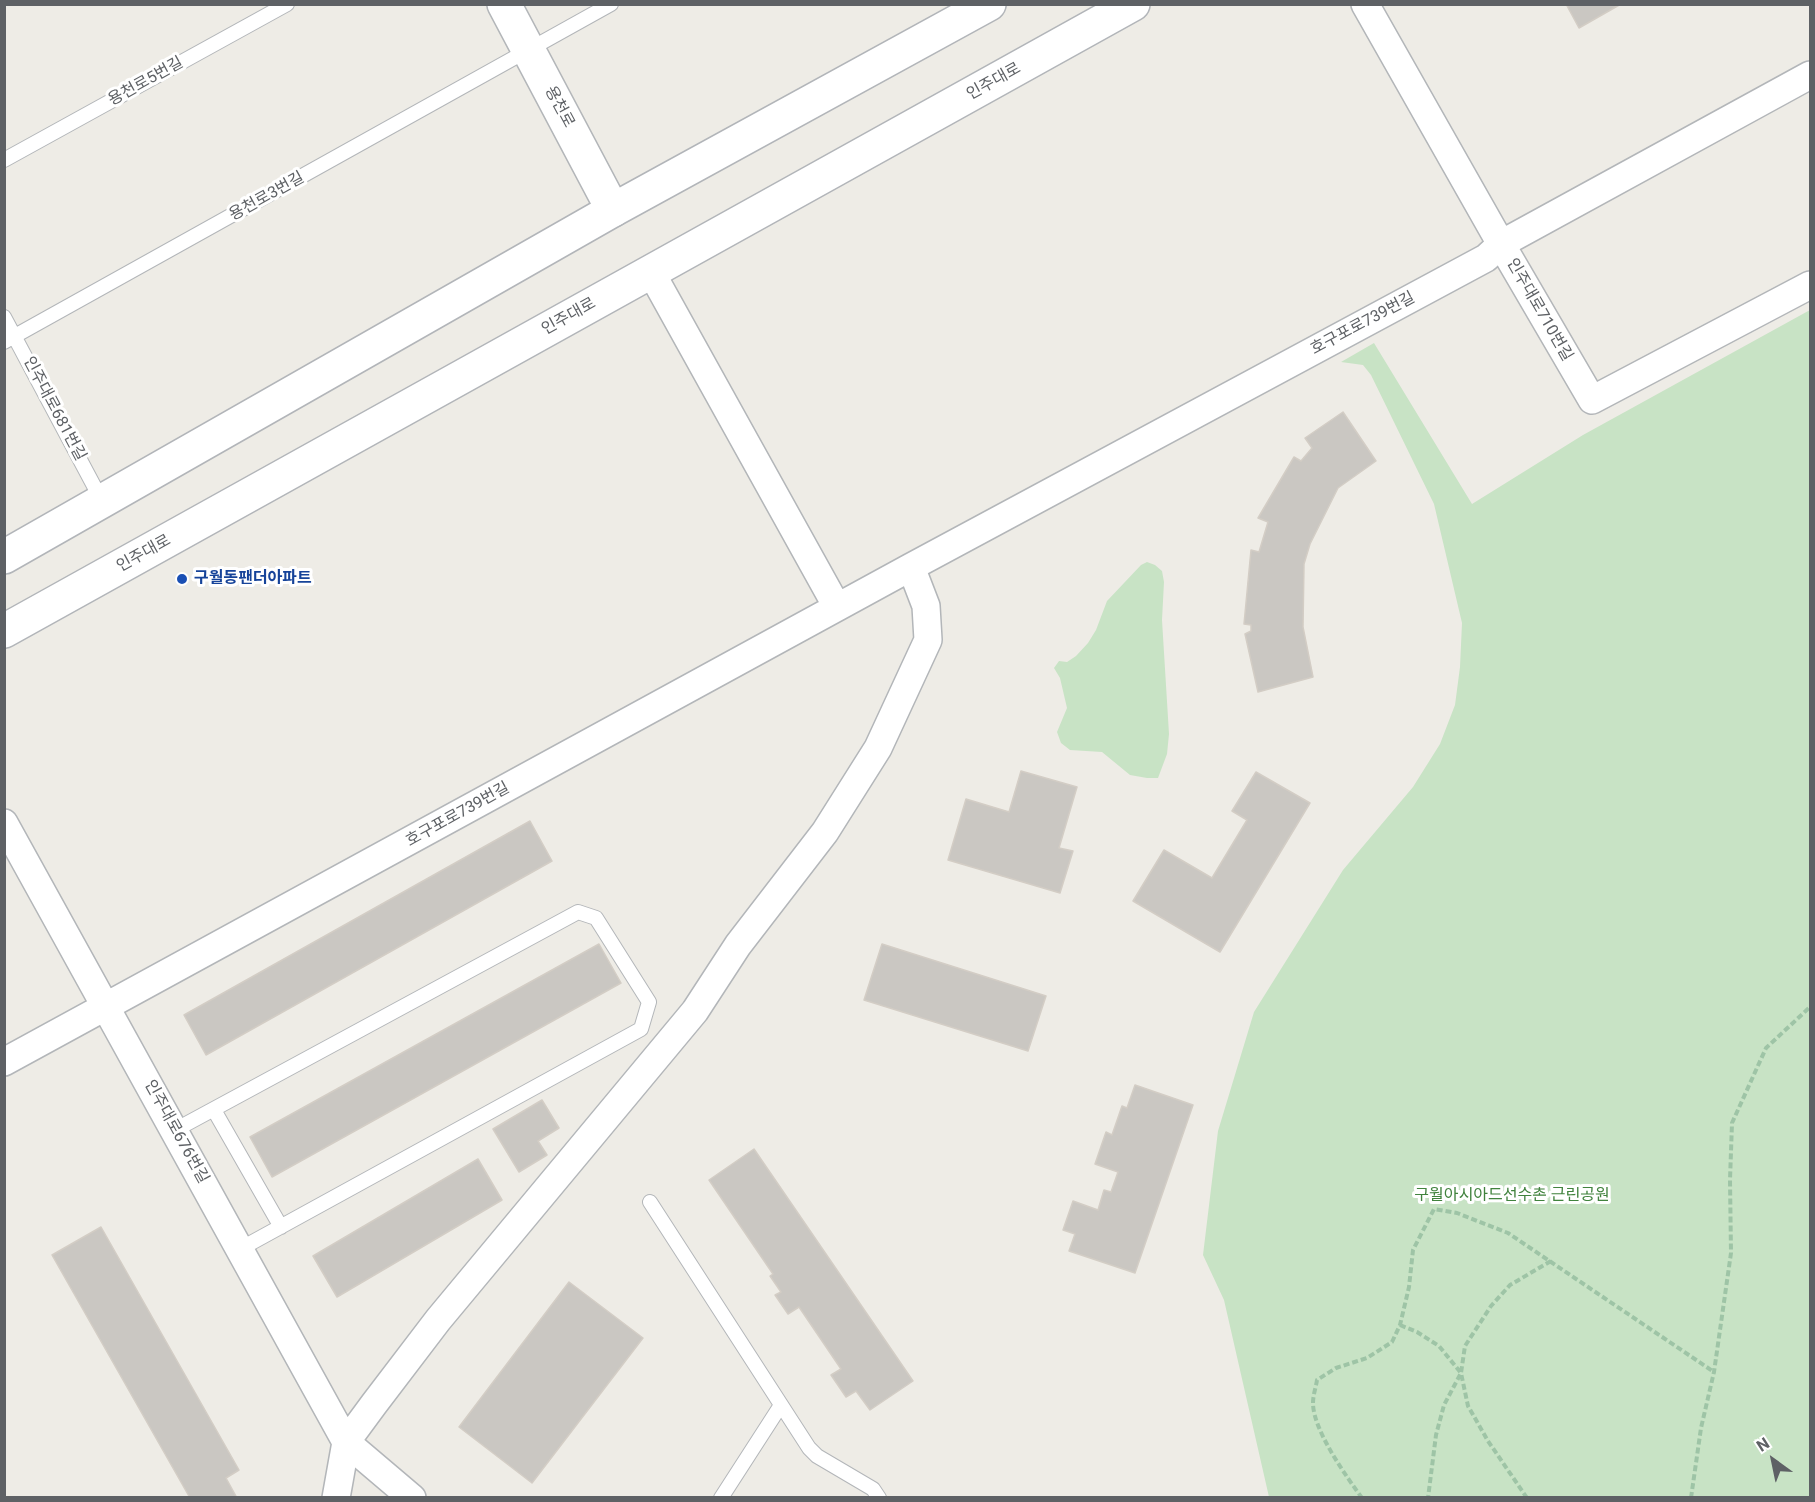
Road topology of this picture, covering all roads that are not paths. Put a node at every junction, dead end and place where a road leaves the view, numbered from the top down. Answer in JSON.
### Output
{"nodes":[{"id":1,"x":287,"y":4,"type":"edge"},
{"id":2,"x":504,"y":4,"type":"edge"},
{"id":3,"x":611,"y":4,"type":"edge"},
{"id":4,"x":989,"y":4,"type":"edge"},
{"id":5,"x":1133,"y":4,"type":"edge"},
{"id":6,"x":1365,"y":4,"type":"edge"},
{"id":7,"x":529,"y":50,"type":"junction"},
{"id":8,"x":1810,"y":75,"type":"edge"},
{"id":9,"x":4,"y":160,"type":"edge"},
{"id":10,"x":613,"y":210,"type":"junction"},
{"id":11,"x":1501,"y":244,"type":"junction"},
{"id":12,"x":651,"y":272,"type":"junction"},
{"id":13,"x":1810,"y":285,"type":"edge"},
{"id":14,"x":4,"y":317,"type":"edge"},
{"id":15,"x":10,"y":340,"type":"edge"},
{"id":16,"x":102,"y":502,"type":"junction"},
{"id":17,"x":4,"y":557,"type":"edge"},
{"id":18,"x":911,"y":567,"type":"junction"},
{"id":19,"x":837,"y":607,"type":"junction"},
{"id":20,"x":4,"y":631,"type":"edge"},
{"id":21,"x":4,"y":823,"type":"edge"},
{"id":22,"x":107,"y":1006,"type":"junction"},
{"id":23,"x":4,"y":1062,"type":"edge"},
{"id":24,"x":214,"y":1110,"type":"junction"},
{"id":25,"x":175,"y":1130,"type":"junction"},
{"id":26,"x":650,"y":1202,"type":"dead end"},
{"id":27,"x":281,"y":1227,"type":"junction"},
{"id":28,"x":240,"y":1249,"type":"junction"},
{"id":29,"x":781,"y":1406,"type":"junction"},
{"id":30,"x":346,"y":1442,"type":"junction"},
{"id":31,"x":336,"y":1497,"type":"edge"},
{"id":32,"x":412,"y":1497,"type":"edge"},
{"id":33,"x":721,"y":1497,"type":"edge"},
{"id":34,"x":879,"y":1497,"type":"edge"}],
"edges":[{"from":1,"to":9,"type":"lane","name":"용천로5번길"},
{"from":2,"to":7,"type":"main road","name":"용천로"},
{"from":3,"to":7,"type":"lane","name":"용천로3번길"},
{"from":4,"to":10,"type":"main road"},
{"from":5,"to":12,"type":"main road","name":"인주대로"},
{"from":6,"to":11,"type":"street","name":"인주대로710번길"},
{"from":7,"to":10,"type":"main road","name":"용천로"},
{"from":7,"to":15,"type":"lane","name":"용천로3번길"},
{"from":8,"to":11,"type":"street","name":"호구포로739번길"},
{"from":10,"to":16,"type":"main road"},
{"from":11,"to":13,"type":"street","name":"인주대로710번길"},
{"from":11,"to":18,"type":"street","name":"호구포로739번길"},
{"from":12,"to":19,"type":"street"},
{"from":12,"to":20,"type":"main road","name":"인주대로"},
{"from":14,"to":15,"type":"lane","name":"인주대로681번길"},
{"from":15,"to":16,"type":"lane","name":"인주대로681번길"},
{"from":16,"to":17,"type":"main road"},
{"from":18,"to":19,"type":"street","name":"호구포로739번길"},
{"from":18,"to":30,"type":"street"},
{"from":19,"to":22,"type":"street","name":"호구포로739번길"},
{"from":21,"to":22,"type":"street","name":"인주대로676번길"},
{"from":22,"to":23,"type":"street","name":"호구포로739번길"},
{"from":22,"to":25,"type":"street","name":"인주대로676번길"},
{"from":24,"to":25,"type":"lane"},
{"from":24,"to":27,"type":"lane"},
{"from":24,"to":27,"type":"lane"},
{"from":25,"to":28,"type":"street","name":"인주대로676번길"},
{"from":26,"to":29,"type":"lane"},
{"from":27,"to":28,"type":"lane"},
{"from":28,"to":30,"type":"street","name":"인주대로676번길"},
{"from":29,"to":33,"type":"lane"},
{"from":29,"to":34,"type":"lane"},
{"from":30,"to":31,"type":"street"},
{"from":30,"to":32,"type":"street"}]}
